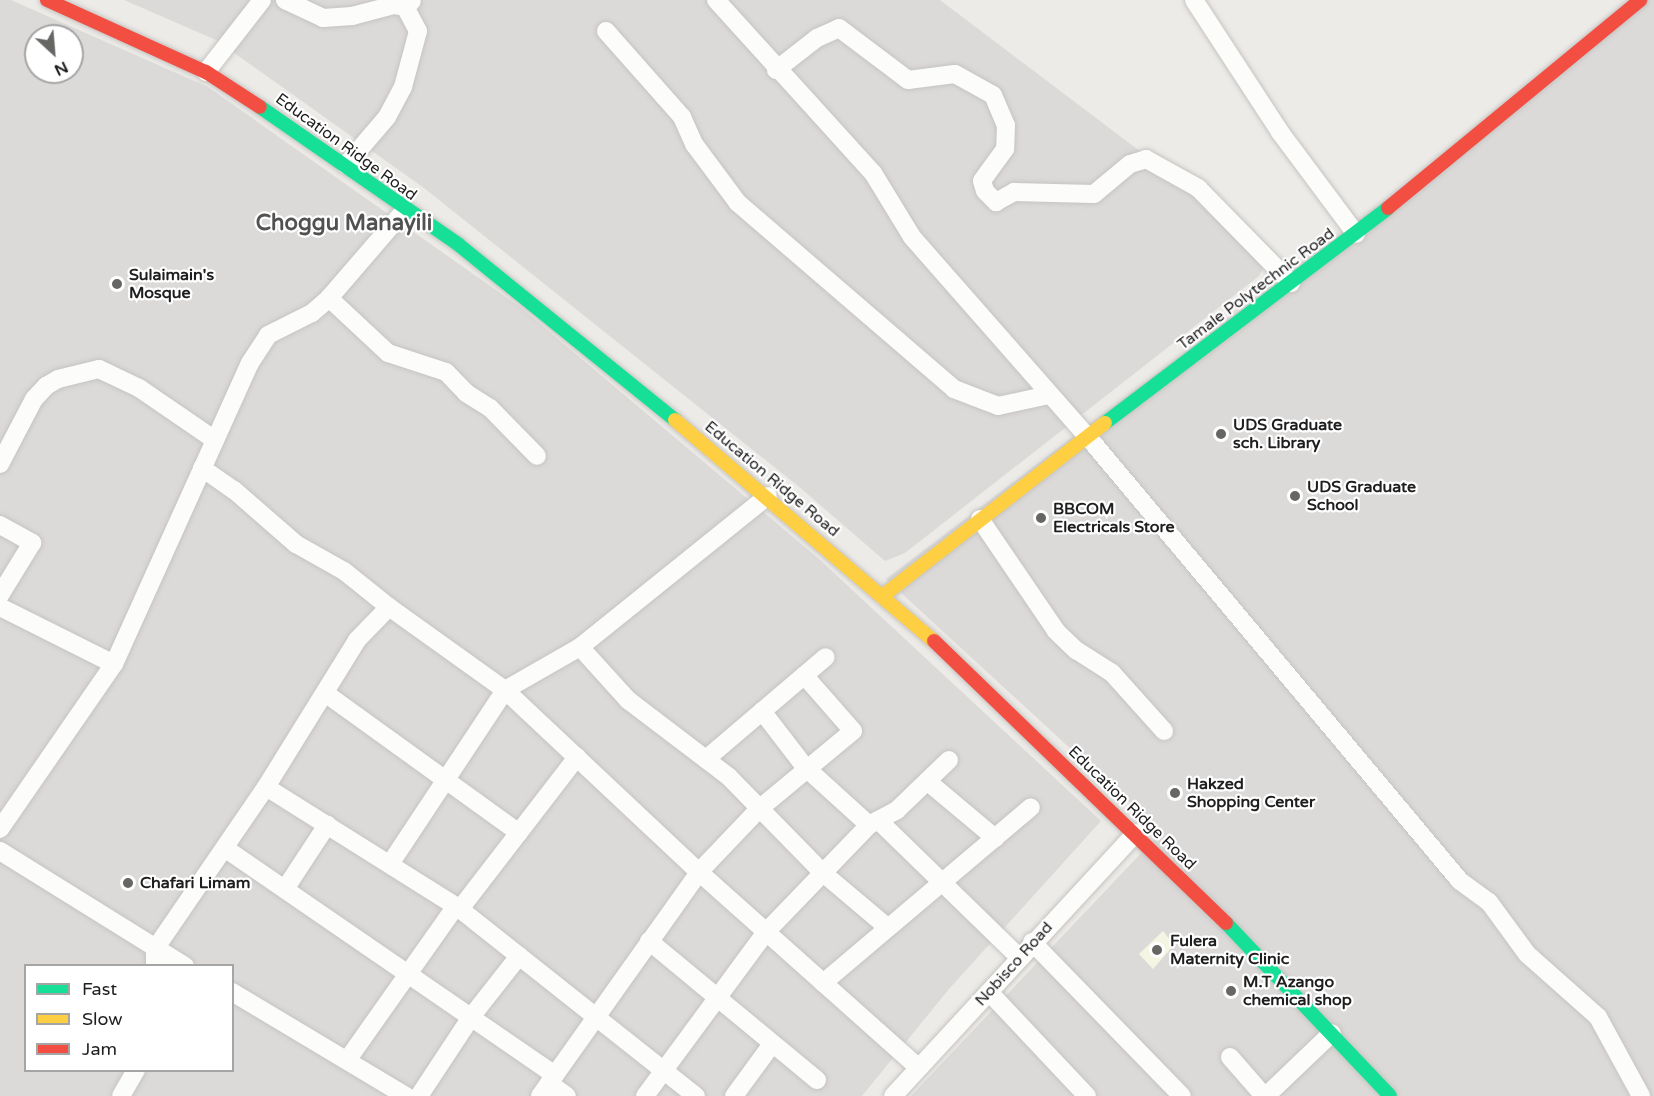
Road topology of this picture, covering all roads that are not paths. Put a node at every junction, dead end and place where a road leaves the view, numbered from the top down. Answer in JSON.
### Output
{"nodes":[{"id":1,"x":47,"y":0,"type":"edge"},
{"id":2,"x":262,"y":0,"type":"edge"},
{"id":3,"x":285,"y":0,"type":"edge"},
{"id":4,"x":716,"y":0,"type":"edge"},
{"id":5,"x":1194,"y":0,"type":"edge"},
{"id":6,"x":1640,"y":0,"type":"edge"},
{"id":7,"x":409,"y":3,"type":"edge"},
{"id":8,"x":606,"y":31,"type":"dead end"},
{"id":9,"x":776,"y":70,"type":"junction"},
{"id":10,"x":206,"y":72,"type":"junction"},
{"id":11,"x":346,"y":165,"type":"junction"},
{"id":12,"x":405,"y":210,"type":"junction"},
{"id":13,"x":1356,"y":234,"type":"junction"},
{"id":14,"x":1291,"y":283,"type":"junction"},
{"id":15,"x":329,"y":298,"type":"junction"},
{"id":16,"x":1049,"y":395,"type":"junction"},
{"id":17,"x":1088,"y":437,"type":"junction"},
{"id":18,"x":215,"y":440,"type":"junction"},
{"id":19,"x":537,"y":456,"type":"dead end"},
{"id":20,"x":0,"y":464,"type":"edge"},
{"id":21,"x":202,"y":468,"type":"junction"},
{"id":22,"x":768,"y":496,"type":"junction"},
{"id":23,"x":980,"y":519,"type":"junction"},
{"id":24,"x":0,"y":525,"type":"edge"},
{"id":25,"x":0,"y":595,"type":"edge"},
{"id":26,"x":884,"y":595,"type":"junction"},
{"id":27,"x":0,"y":607,"type":"edge"},
{"id":28,"x":389,"y":607,"type":"junction"},
{"id":29,"x":580,"y":647,"type":"junction"},
{"id":30,"x":826,"y":657,"type":"dead end"},
{"id":31,"x":114,"y":664,"type":"junction"},
{"id":32,"x":804,"y":675,"type":"junction"},
{"id":33,"x":505,"y":690,"type":"junction"},
{"id":34,"x":325,"y":693,"type":"junction"},
{"id":35,"x":762,"y":711,"type":"junction"},
{"id":36,"x":1164,"y":732,"type":"dead end"},
{"id":37,"x":577,"y":757,"type":"junction"},
{"id":38,"x":706,"y":759,"type":"junction"},
{"id":39,"x":949,"y":759,"type":"dead end"},
{"id":40,"x":805,"y":767,"type":"junction"},
{"id":41,"x":448,"y":780,"type":"junction"},
{"id":42,"x":927,"y":781,"type":"junction"},
{"id":43,"x":266,"y":787,"type":"junction"},
{"id":44,"x":1031,"y":807,"type":"dead end"},
{"id":45,"x":759,"y":809,"type":"junction"},
{"id":46,"x":873,"y":822,"type":"junction"},
{"id":47,"x":327,"y":825,"type":"junction"},
{"id":48,"x":0,"y":829,"type":"edge"},
{"id":49,"x":519,"y":833,"type":"junction"},
{"id":50,"x":1136,"y":833,"type":"junction"},
{"id":51,"x":995,"y":838,"type":"junction"},
{"id":52,"x":226,"y":849,"type":"junction"},
{"id":53,"x":0,"y":851,"type":"edge"},
{"id":54,"x":390,"y":864,"type":"junction"},
{"id":55,"x":699,"y":872,"type":"junction"},
{"id":56,"x":823,"y":873,"type":"junction"},
{"id":57,"x":940,"y":883,"type":"junction"},
{"id":58,"x":285,"y":889,"type":"junction"},
{"id":59,"x":458,"y":908,"type":"junction"},
{"id":60,"x":887,"y":927,"type":"junction"},
{"id":61,"x":766,"y":932,"type":"junction"},
{"id":62,"x":649,"y":941,"type":"junction"},
{"id":63,"x":1032,"y":942,"type":"junction"},
{"id":64,"x":519,"y":956,"type":"junction"},
{"id":65,"x":155,"y":957,"type":"edge"},
{"id":66,"x":1019,"y":957,"type":"junction"},
{"id":67,"x":178,"y":964,"type":"edge"},
{"id":68,"x":409,"y":974,"type":"junction"},
{"id":69,"x":823,"y":983,"type":"junction"},
{"id":70,"x":988,"y":992,"type":"junction"},
{"id":71,"x":234,"y":993,"type":"edge"},
{"id":72,"x":718,"y":997,"type":"junction"},
{"id":73,"x":597,"y":1014,"type":"junction"},
{"id":74,"x":471,"y":1017,"type":"junction"},
{"id":75,"x":1332,"y":1033,"type":"junction"},
{"id":76,"x":772,"y":1044,"type":"junction"},
{"id":77,"x":1230,"y":1057,"type":"dead end"},
{"id":78,"x":348,"y":1059,"type":"junction"},
{"id":79,"x":918,"y":1067,"type":"junction"},
{"id":80,"x":664,"y":1071,"type":"junction"},
{"id":81,"x":135,"y":1072,"type":"edge"},
{"id":82,"x":818,"y":1080,"type":"dead end"},
{"id":83,"x":548,"y":1085,"type":"edge"},
{"id":84,"x":121,"y":1096,"type":"edge"},
{"id":85,"x":406,"y":1096,"type":"edge"},
{"id":86,"x":419,"y":1096,"type":"edge"},
{"id":87,"x":567,"y":1096,"type":"edge"},
{"id":88,"x":645,"y":1096,"type":"edge"},
{"id":89,"x":696,"y":1096,"type":"edge"},
{"id":90,"x":734,"y":1096,"type":"edge"},
{"id":91,"x":893,"y":1096,"type":"edge"},
{"id":92,"x":1087,"y":1096,"type":"edge"},
{"id":93,"x":1182,"y":1096,"type":"edge"},
{"id":94,"x":1265,"y":1096,"type":"edge"},
{"id":95,"x":1390,"y":1096,"type":"edge"},
{"id":96,"x":1641,"y":1096,"type":"edge"}],
"edges":[{"from":1,"to":10,"type":"main road","name":"Education Ridge Road"},
{"from":2,"to":10,"type":"street"},
{"from":3,"to":7,"type":"street"},
{"from":4,"to":9,"type":"street"},
{"from":5,"to":13,"type":"street"},
{"from":6,"to":13,"type":"main road","name":"Tamale Polytechnic Road"},
{"from":7,"to":11,"type":"street"},
{"from":8,"to":16,"type":"street"},
{"from":9,"to":14,"type":"street"},
{"from":9,"to":16,"type":"street"},
{"from":10,"to":11,"type":"main road","name":"Education Ridge Road"},
{"from":11,"to":12,"type":"main road","name":"Education Ridge Road"},
{"from":12,"to":15,"type":"street"},
{"from":12,"to":22,"type":"main road","name":"Education Ridge Road"},
{"from":13,"to":14,"type":"main road","name":"Tamale Polytechnic Road"},
{"from":14,"to":17,"type":"main road","name":"Tamale Polytechnic Road"},
{"from":15,"to":18,"type":"street"},
{"from":15,"to":19,"type":"street"},
{"from":16,"to":17,"type":"street"},
{"from":17,"to":23,"type":"main road","name":"Tamale Polytechnic Road"},
{"from":17,"to":96,"type":"street"},
{"from":18,"to":20,"type":"street"},
{"from":18,"to":21,"type":"street"},
{"from":21,"to":28,"type":"street"},
{"from":21,"to":31,"type":"street"},
{"from":22,"to":26,"type":"main road","name":"Education Ridge Road"},
{"from":22,"to":29,"type":"street"},
{"from":23,"to":26,"type":"main road","name":"Tamale Polytechnic Road"},
{"from":23,"to":36,"type":"street"},
{"from":24,"to":25,"type":"street"},
{"from":26,"to":50,"type":"main road","name":"Education Ridge Road"},
{"from":27,"to":31,"type":"street"},
{"from":28,"to":33,"type":"street"},
{"from":28,"to":34,"type":"street"},
{"from":29,"to":33,"type":"street"},
{"from":29,"to":38,"type":"street"},
{"from":30,"to":32,"type":"street"},
{"from":31,"to":48,"type":"street"},
{"from":32,"to":35,"type":"street"},
{"from":32,"to":40,"type":"street"},
{"from":33,"to":37,"type":"street"},
{"from":33,"to":41,"type":"street"},
{"from":34,"to":41,"type":"street"},
{"from":34,"to":43,"type":"street"},
{"from":35,"to":38,"type":"street"},
{"from":35,"to":40,"type":"street"},
{"from":37,"to":49,"type":"street"},
{"from":37,"to":55,"type":"street"},
{"from":38,"to":45,"type":"street"},
{"from":39,"to":42,"type":"street"},
{"from":40,"to":45,"type":"street"},
{"from":40,"to":46,"type":"street"},
{"from":41,"to":49,"type":"street"},
{"from":41,"to":54,"type":"street"},
{"from":42,"to":46,"type":"street"},
{"from":42,"to":51,"type":"street"},
{"from":43,"to":47,"type":"street"},
{"from":43,"to":52,"type":"street"},
{"from":44,"to":51,"type":"street"},
{"from":45,"to":55,"type":"street"},
{"from":45,"to":56,"type":"street"},
{"from":46,"to":56,"type":"street"},
{"from":46,"to":57,"type":"street"},
{"from":47,"to":54,"type":"street"},
{"from":47,"to":58,"type":"street"},
{"from":49,"to":59,"type":"street"},
{"from":50,"to":63,"type":"street","name":"Nobisco Road"},
{"from":50,"to":75,"type":"main road","name":"Education Ridge Road"},
{"from":51,"to":57,"type":"street"},
{"from":52,"to":58,"type":"street"},
{"from":52,"to":65,"type":"street"},
{"from":53,"to":65,"type":"street"},
{"from":54,"to":59,"type":"street"},
{"from":55,"to":61,"type":"street"},
{"from":55,"to":62,"type":"street"},
{"from":56,"to":60,"type":"street"},
{"from":56,"to":61,"type":"street"},
{"from":57,"to":60,"type":"street"},
{"from":57,"to":66,"type":"street"},
{"from":58,"to":68,"type":"street"},
{"from":59,"to":64,"type":"street"},
{"from":59,"to":68,"type":"street"},
{"from":60,"to":69,"type":"street"},
{"from":61,"to":69,"type":"street"},
{"from":61,"to":72,"type":"street"},
{"from":62,"to":72,"type":"street"},
{"from":62,"to":73,"type":"street"},
{"from":63,"to":66,"type":"street","name":"Nobisco Road"},
{"from":63,"to":93,"type":"street"},
{"from":64,"to":73,"type":"street"},
{"from":64,"to":74,"type":"street"},
{"from":65,"to":67,"type":"street"},
{"from":66,"to":70,"type":"street","name":"Nobisco Road"},
{"from":68,"to":74,"type":"street"},
{"from":68,"to":78,"type":"street"},
{"from":69,"to":79,"type":"street"},
{"from":70,"to":79,"type":"street","name":"Nobisco Road"},
{"from":70,"to":92,"type":"street"},
{"from":71,"to":78,"type":"street"},
{"from":72,"to":76,"type":"street"},
{"from":72,"to":80,"type":"street"},
{"from":73,"to":80,"type":"street"},
{"from":73,"to":83,"type":"street"},
{"from":74,"to":83,"type":"street"},
{"from":74,"to":86,"type":"street"},
{"from":75,"to":94,"type":"street"},
{"from":75,"to":95,"type":"main road","name":"Education Ridge Road"},
{"from":76,"to":82,"type":"street"},
{"from":76,"to":90,"type":"street"},
{"from":77,"to":94,"type":"street"},
{"from":78,"to":85,"type":"street"},
{"from":79,"to":91,"type":"street","name":"Nobisco Road"},
{"from":80,"to":88,"type":"street"},
{"from":80,"to":89,"type":"street"},
{"from":81,"to":84,"type":"street"},
{"from":83,"to":87,"type":"street"}]}
